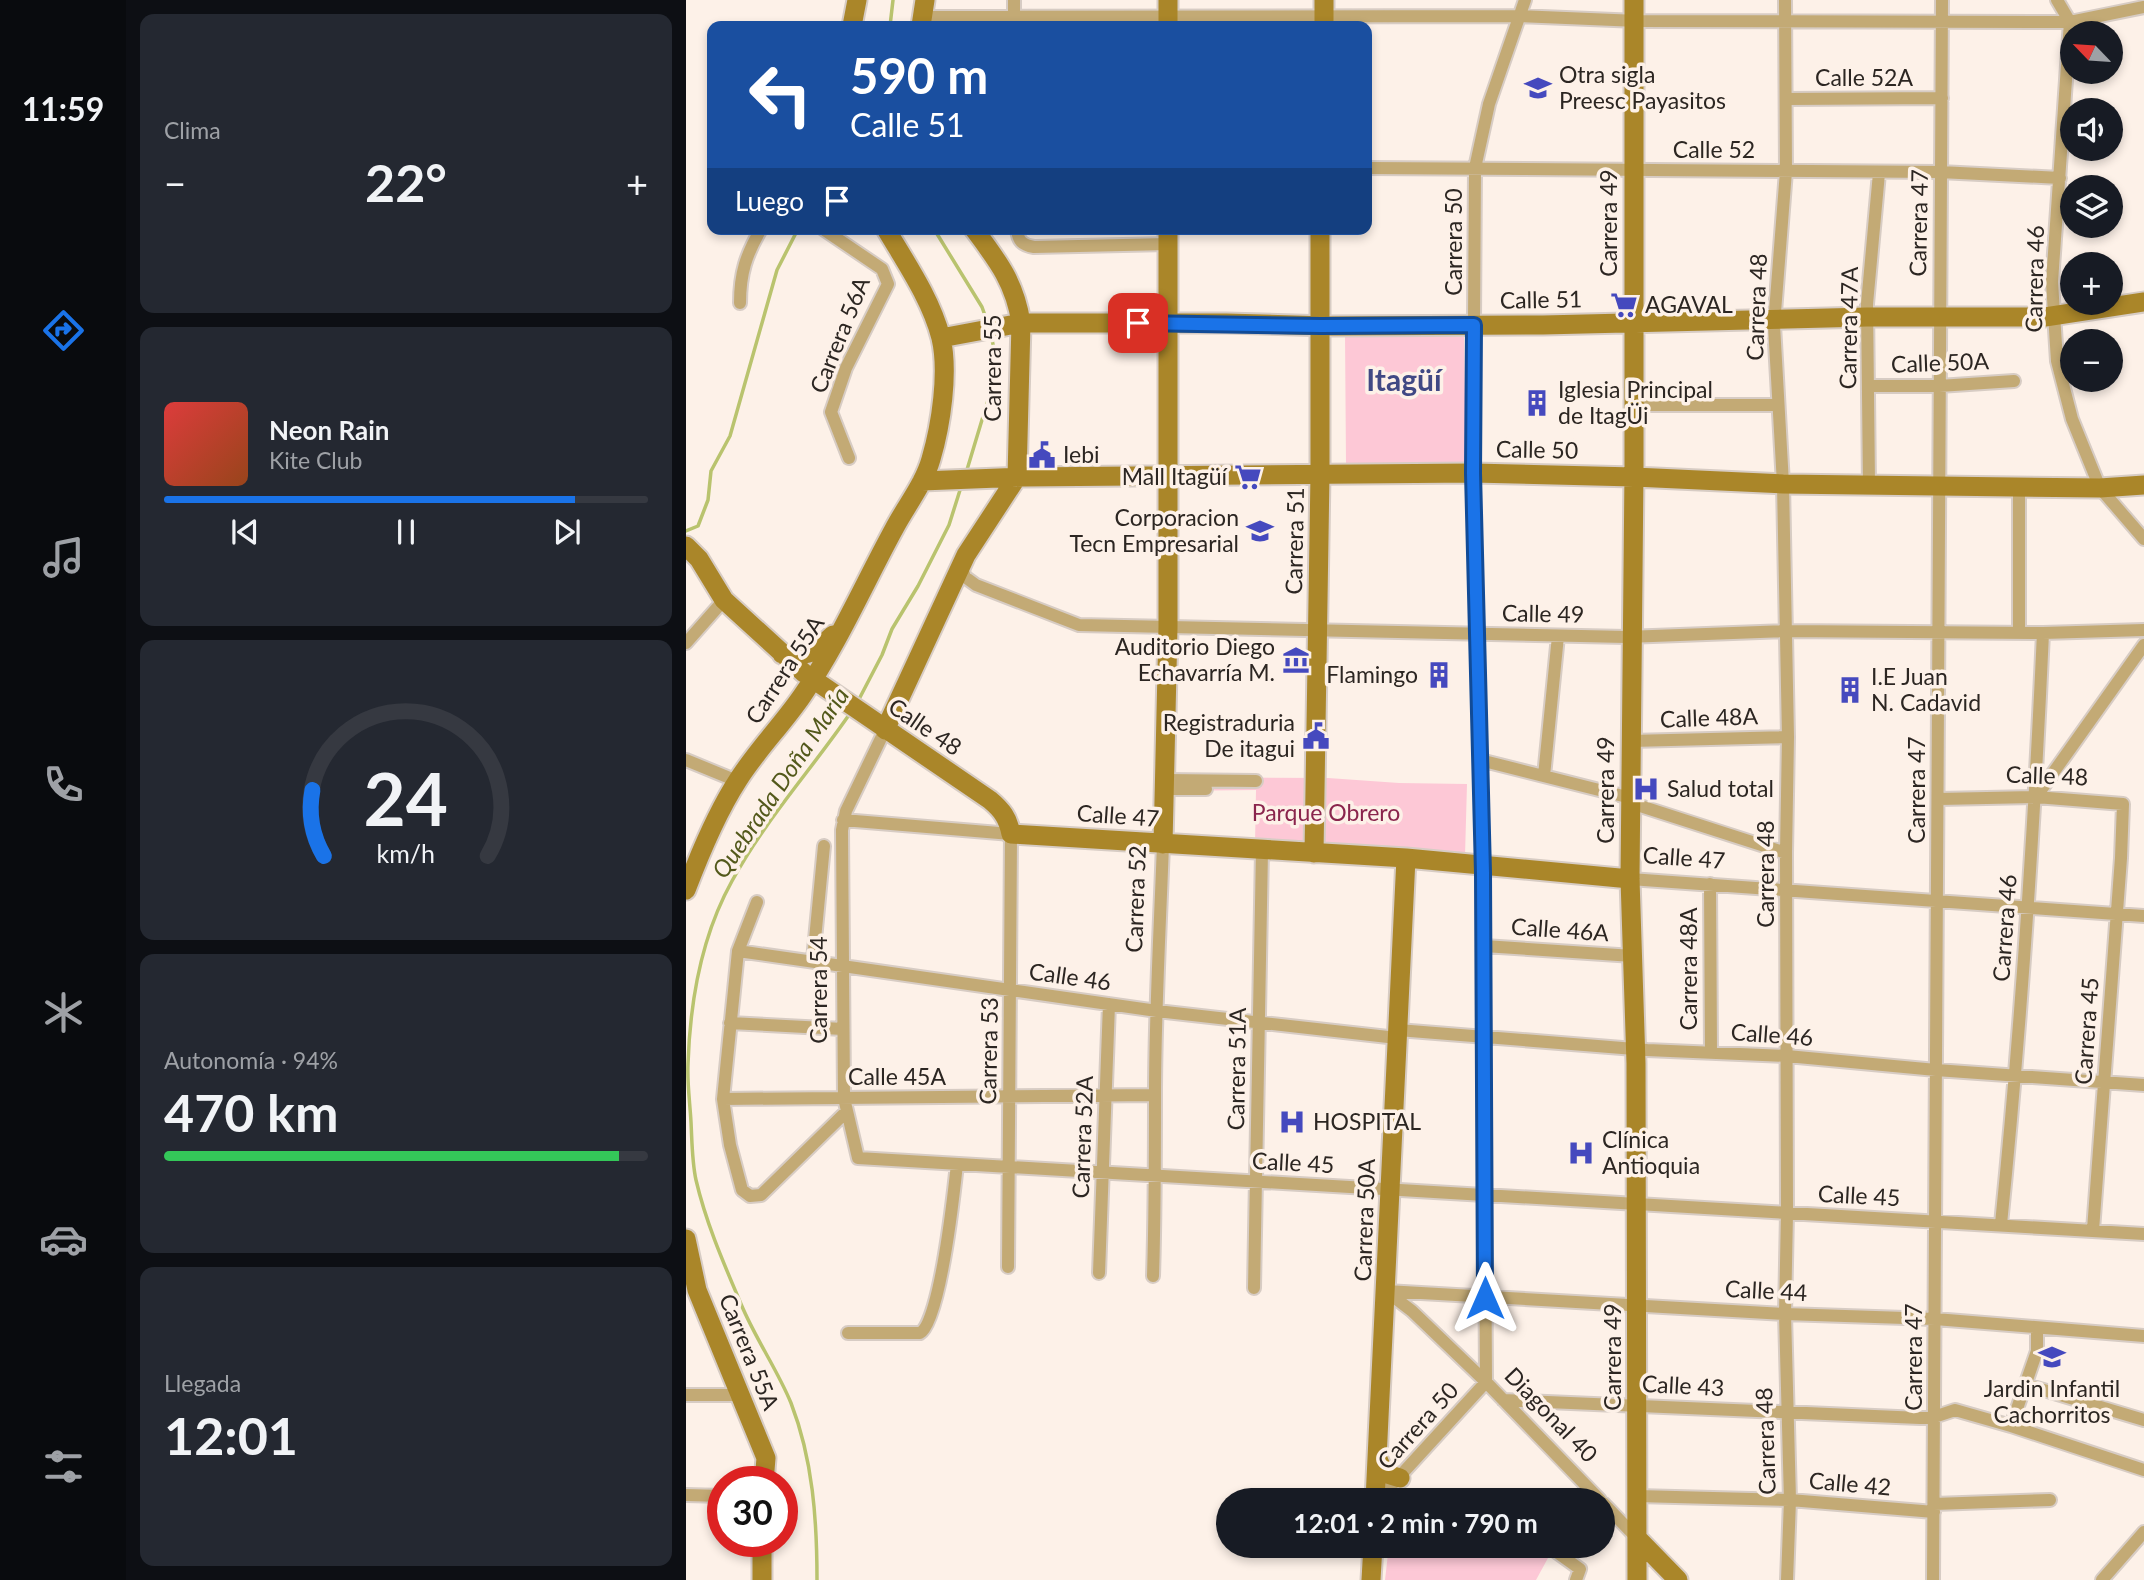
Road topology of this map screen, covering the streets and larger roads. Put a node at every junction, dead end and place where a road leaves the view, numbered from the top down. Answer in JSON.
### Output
{"nodes":[{"id":1,"x":857,"y":0,"type":"edge"},
{"id":2,"x":1014,"y":0,"type":"edge"},
{"id":3,"x":1525,"y":0,"type":"edge"},
{"id":4,"x":1634,"y":0,"type":"edge"},
{"id":5,"x":1785,"y":0,"type":"edge"},
{"id":6,"x":1942,"y":0,"type":"edge"},
{"id":7,"x":2057,"y":0,"type":"edge"},
{"id":8,"x":2144,"y":7,"type":"edge"},
{"id":9,"x":923,"y":14,"type":"edge"},
{"id":10,"x":1168,"y":14,"type":"edge"},
{"id":11,"x":1324,"y":14,"type":"edge"},
{"id":12,"x":1520,"y":16,"type":"junction"},
{"id":13,"x":1634,"y":20,"type":"junction"},
{"id":14,"x":853,"y":21,"type":"edge"},
{"id":15,"x":1003,"y":21,"type":"edge"},
{"id":16,"x":1014,"y":21,"type":"edge"},
{"id":17,"x":1033,"y":21,"type":"edge"},
{"id":18,"x":1785,"y":21,"type":"junction"},
{"id":19,"x":1942,"y":21,"type":"junction"},
{"id":20,"x":2069,"y":21,"type":"edge"},
{"id":21,"x":2075,"y":21,"type":"edge"},
{"id":22,"x":2060,"y":22,"type":"edge"},
{"id":23,"x":2066,"y":84,"type":"edge"},
{"id":24,"x":1942,"y":98,"type":"junction"},
{"id":25,"x":1786,"y":99,"type":"junction"},
{"id":26,"x":1372,"y":169,"type":"edge"},
{"id":27,"x":1475,"y":169,"type":"junction"},
{"id":28,"x":1634,"y":171,"type":"junction"},
{"id":29,"x":1786,"y":172,"type":"junction"},
{"id":30,"x":1940,"y":172,"type":"junction"},
{"id":31,"x":1878,"y":173,"type":"junction"},
{"id":32,"x":2060,"y":175,"type":"edge"},
{"id":33,"x":2060,"y":178,"type":"joint"},
{"id":34,"x":758,"y":235,"type":"edge"},
{"id":35,"x":832,"y":235,"type":"edge"},
{"id":36,"x":889,"y":235,"type":"edge"},
{"id":37,"x":978,"y":235,"type":"edge"},
{"id":38,"x":1018,"y":235,"type":"edge"},
{"id":39,"x":1320,"y":235,"type":"edge"},
{"id":40,"x":1168,"y":236,"type":"edge"},
{"id":41,"x":2144,"y":302,"type":"edge"},
{"id":42,"x":740,"y":303,"type":"dead end"},
{"id":43,"x":2053,"y":316,"type":"junction"},
{"id":44,"x":1867,"y":317,"type":"junction"},
{"id":45,"x":1775,"y":318,"type":"junction"},
{"id":46,"x":1939,"y":318,"type":"junction"},
{"id":47,"x":1018,"y":323,"type":"junction"},
{"id":48,"x":1168,"y":323,"type":"junction"},
{"id":49,"x":1634,"y":323,"type":"junction"},
{"id":50,"x":1474,"y":325,"type":"junction"},
{"id":51,"x":1321,"y":326,"type":"junction"},
{"id":52,"x":948,"y":335,"type":"junction"},
{"id":53,"x":2014,"y":381,"type":"dead end"},
{"id":54,"x":1868,"y":386,"type":"junction"},
{"id":55,"x":1939,"y":386,"type":"junction"},
{"id":56,"x":1634,"y":405,"type":"junction"},
{"id":57,"x":1778,"y":405,"type":"junction"},
{"id":58,"x":849,"y":458,"type":"dead end"},
{"id":59,"x":1473,"y":473,"type":"junction"},
{"id":60,"x":1167,"y":474,"type":"junction"},
{"id":61,"x":1320,"y":474,"type":"junction"},
{"id":62,"x":1012,"y":477,"type":"junction"},
{"id":63,"x":1634,"y":477,"type":"junction"},
{"id":64,"x":926,"y":482,"type":"junction"},
{"id":65,"x":1783,"y":484,"type":"junction"},
{"id":66,"x":1869,"y":485,"type":"junction"},
{"id":67,"x":2144,"y":485,"type":"edge"},
{"id":68,"x":1938,"y":486,"type":"junction"},
{"id":69,"x":2019,"y":487,"type":"junction"},
{"id":70,"x":2100,"y":488,"type":"junction"},
{"id":71,"x":2144,"y":539,"type":"edge"},
{"id":72,"x":686,"y":546,"type":"edge"},
{"id":73,"x":961,"y":565,"type":"junction"},
{"id":74,"x":724,"y":600,"type":"junction"},
{"id":75,"x":842,"y":627,"type":"junction"},
{"id":76,"x":1168,"y":627,"type":"junction"},
{"id":77,"x":2144,"y":630,"type":"edge"},
{"id":78,"x":1318,"y":631,"type":"junction"},
{"id":79,"x":1786,"y":631,"type":"junction"},
{"id":80,"x":1939,"y":632,"type":"junction"},
{"id":81,"x":2019,"y":633,"type":"junction"},
{"id":82,"x":2043,"y":634,"type":"junction"},
{"id":83,"x":1476,"y":635,"type":"junction"},
{"id":84,"x":1558,"y":636,"type":"junction"},
{"id":85,"x":1631,"y":636,"type":"junction"},
{"id":86,"x":686,"y":643,"type":"edge"},
{"id":87,"x":2142,"y":648,"type":"edge"},
{"id":88,"x":782,"y":654,"type":"junction"},
{"id":89,"x":813,"y":680,"type":"junction"},
{"id":90,"x":879,"y":726,"type":"junction"},
{"id":91,"x":1788,"y":737,"type":"junction"},
{"id":92,"x":1631,"y":741,"type":"junction"},
{"id":93,"x":686,"y":760,"type":"edge"},
{"id":94,"x":1480,"y":760,"type":"junction"},
{"id":95,"x":1544,"y":776,"type":"junction"},
{"id":96,"x":737,"y":780,"type":"junction"},
{"id":97,"x":1165,"y":784,"type":"junction"},
{"id":98,"x":1256,"y":785,"type":"dead end"},
{"id":99,"x":2036,"y":797,"type":"junction"},
{"id":100,"x":1939,"y":799,"type":"junction"},
{"id":101,"x":1631,"y":801,"type":"junction"},
{"id":102,"x":843,"y":820,"type":"junction"},
{"id":103,"x":1011,"y":834,"type":"junction"},
{"id":104,"x":2123,"y":835,"type":"joint"},
{"id":105,"x":1163,"y":844,"type":"junction"},
{"id":106,"x":824,"y":846,"type":"dead end"},
{"id":107,"x":1262,"y":850,"type":"junction"},
{"id":108,"x":693,"y":852,"type":"edge"},
{"id":109,"x":1314,"y":853,"type":"junction"},
{"id":110,"x":1786,"y":853,"type":"junction"},
{"id":111,"x":1406,"y":858,"type":"junction"},
{"id":112,"x":1483,"y":863,"type":"junction"},
{"id":113,"x":1630,"y":879,"type":"junction"},
{"id":114,"x":1710,"y":884,"type":"junction"},
{"id":115,"x":686,"y":890,"type":"edge"},
{"id":116,"x":1786,"y":890,"type":"junction"},
{"id":117,"x":1937,"y":901,"type":"junction"},
{"id":118,"x":757,"y":902,"type":"dead end"},
{"id":119,"x":2027,"y":908,"type":"junction"},
{"id":120,"x":2116,"y":915,"type":"junction"},
{"id":121,"x":2144,"y":916,"type":"edge"},
{"id":122,"x":1483,"y":946,"type":"junction"},
{"id":123,"x":738,"y":951,"type":"junction"},
{"id":124,"x":1633,"y":956,"type":"junction"},
{"id":125,"x":813,"y":960,"type":"junction"},
{"id":126,"x":843,"y":965,"type":"junction"},
{"id":127,"x":1010,"y":990,"type":"junction"},
{"id":128,"x":1109,"y":1004,"type":"junction"},
{"id":129,"x":1157,"y":1011,"type":"junction"},
{"id":130,"x":1259,"y":1022,"type":"junction"},
{"id":131,"x":730,"y":1023,"type":"junction"},
{"id":132,"x":843,"y":1029,"type":"junction"},
{"id":133,"x":1398,"y":1034,"type":"junction"},
{"id":134,"x":1484,"y":1036,"type":"junction"},
{"id":135,"x":1636,"y":1049,"type":"junction"},
{"id":136,"x":1711,"y":1053,"type":"junction"},
{"id":137,"x":1787,"y":1056,"type":"junction"},
{"id":138,"x":1936,"y":1070,"type":"junction"},
{"id":139,"x":2015,"y":1076,"type":"junction"},
{"id":140,"x":2104,"y":1082,"type":"junction"},
{"id":141,"x":2144,"y":1085,"type":"edge"},
{"id":142,"x":1155,"y":1095,"type":"junction"},
{"id":143,"x":1009,"y":1097,"type":"junction"},
{"id":144,"x":1105,"y":1097,"type":"junction"},
{"id":145,"x":844,"y":1098,"type":"junction"},
{"id":146,"x":723,"y":1100,"type":"junction"},
{"id":147,"x":847,"y":1111,"type":"junction"},
{"id":148,"x":858,"y":1158,"type":"joint"},
{"id":149,"x":957,"y":1164,"type":"junction"},
{"id":150,"x":1009,"y":1168,"type":"junction"},
{"id":151,"x":1103,"y":1173,"type":"junction"},
{"id":152,"x":1156,"y":1177,"type":"junction"},
{"id":153,"x":1256,"y":1182,"type":"junction"},
{"id":154,"x":1390,"y":1189,"type":"junction"},
{"id":155,"x":1485,"y":1194,"type":"junction"},
{"id":156,"x":1635,"y":1204,"type":"junction"},
{"id":157,"x":1787,"y":1213,"type":"junction"},
{"id":158,"x":1935,"y":1220,"type":"junction"},
{"id":159,"x":2001,"y":1224,"type":"junction"},
{"id":160,"x":2092,"y":1230,"type":"junction"},
{"id":161,"x":2144,"y":1234,"type":"edge"},
{"id":162,"x":686,"y":1239,"type":"edge"},
{"id":163,"x":1008,"y":1267,"type":"dead end"},
{"id":164,"x":1099,"y":1273,"type":"dead end"},
{"id":165,"x":1153,"y":1276,"type":"dead end"},
{"id":166,"x":1254,"y":1288,"type":"dead end"},
{"id":167,"x":692,"y":1290,"type":"edge"},
{"id":168,"x":1386,"y":1291,"type":"junction"},
{"id":169,"x":1426,"y":1294,"type":"junction"},
{"id":170,"x":1485,"y":1298,"type":"junction"},
{"id":171,"x":1637,"y":1303,"type":"junction"},
{"id":172,"x":1785,"y":1314,"type":"junction"},
{"id":173,"x":1935,"y":1319,"type":"junction"},
{"id":174,"x":1424,"y":1322,"type":"junction"},
{"id":175,"x":2037,"y":1329,"type":"junction"},
{"id":176,"x":848,"y":1333,"type":"dead end"},
{"id":177,"x":2144,"y":1336,"type":"edge"},
{"id":178,"x":1486,"y":1382,"type":"junction"},
{"id":179,"x":2026,"y":1385,"type":"junction"},
{"id":180,"x":686,"y":1395,"type":"edge"},
{"id":181,"x":740,"y":1395,"type":"junction"},
{"id":182,"x":1503,"y":1400,"type":"junction"},
{"id":183,"x":1638,"y":1405,"type":"junction"},
{"id":184,"x":1786,"y":1412,"type":"junction"},
{"id":185,"x":1935,"y":1416,"type":"junction"},
{"id":186,"x":2144,"y":1420,"type":"edge"},
{"id":187,"x":2011,"y":1426,"type":"junction"},
{"id":188,"x":1378,"y":1459,"type":"junction"},
{"id":189,"x":765,"y":1466,"type":"edge"},
{"id":190,"x":2144,"y":1470,"type":"edge"},
{"id":191,"x":1400,"y":1478,"type":"junction"},
{"id":192,"x":1377,"y":1488,"type":"edge"},
{"id":193,"x":1390,"y":1488,"type":"edge"},
{"id":194,"x":1588,"y":1488,"type":"edge"},
{"id":195,"x":686,"y":1494,"type":"edge"},
{"id":196,"x":707,"y":1495,"type":"edge"},
{"id":197,"x":1637,"y":1496,"type":"junction"},
{"id":198,"x":1790,"y":1500,"type":"junction"},
{"id":199,"x":2050,"y":1500,"type":"dead end"},
{"id":200,"x":1934,"y":1508,"type":"junction"},
{"id":201,"x":1615,"y":1516,"type":"edge"},
{"id":202,"x":2144,"y":1532,"type":"edge"},
{"id":203,"x":1637,"y":1538,"type":"junction"},
{"id":204,"x":762,"y":1557,"type":"edge"},
{"id":205,"x":1372,"y":1558,"type":"edge"},
{"id":206,"x":1565,"y":1558,"type":"edge"},
{"id":207,"x":1930,"y":1578,"type":"edge"},
{"id":208,"x":762,"y":1580,"type":"edge"},
{"id":209,"x":1371,"y":1580,"type":"edge"},
{"id":210,"x":1577,"y":1580,"type":"edge"},
{"id":211,"x":1637,"y":1580,"type":"edge"},
{"id":212,"x":1678,"y":1580,"type":"edge"},
{"id":213,"x":1787,"y":1580,"type":"edge"},
{"id":214,"x":2102,"y":1580,"type":"edge"}],
"edges":[{"from":1,"to":14,"type":"street"},
{"from":2,"to":16,"type":"street"},
{"from":3,"to":12,"type":"street","name":"Carrera 50"},
{"from":4,"to":13,"type":"street","name":"Carrera 49"},
{"from":5,"to":18,"type":"street","name":"Carrera 48"},
{"from":6,"to":19,"type":"street","name":"Carrera 47"},
{"from":7,"to":20,"type":"street"},
{"from":8,"to":21,"type":"street"},
{"from":9,"to":15,"type":"street"},
{"from":10,"to":11,"type":"street"},
{"from":10,"to":17,"type":"street"},
{"from":11,"to":12,"type":"street"},
{"from":12,"to":13,"type":"street"},
{"from":12,"to":27,"type":"street","name":"Carrera 50"},
{"from":13,"to":18,"type":"street"},
{"from":13,"to":28,"type":"street","name":"Carrera 49"},
{"from":18,"to":19,"type":"street"},
{"from":18,"to":25,"type":"street","name":"Carrera 48"},
{"from":19,"to":22,"type":"street"},
{"from":19,"to":24,"type":"street","name":"Carrera 47"},
{"from":23,"to":32,"type":"street","name":"Carrera 46"},
{"from":24,"to":25,"type":"street","name":"Calle 52A"},
{"from":24,"to":30,"type":"street","name":"Carrera 47"},
{"from":25,"to":29,"type":"street","name":"Carrera 48"},
{"from":26,"to":27,"type":"street","name":"Calle 52"},
{"from":27,"to":28,"type":"street","name":"Calle 52"},
{"from":27,"to":50,"type":"street","name":"Carrera 50"},
{"from":28,"to":29,"type":"street","name":"Calle 52"},
{"from":28,"to":49,"type":"street","name":"Carrera 49"},
{"from":29,"to":31,"type":"street","name":"Calle 52"},
{"from":29,"to":45,"type":"street","name":"Carrera 48"},
{"from":30,"to":31,"type":"street","name":"Calle 52"},
{"from":30,"to":33,"type":"street","name":"Calle 52"},
{"from":30,"to":46,"type":"street","name":"Carrera 47"},
{"from":31,"to":44,"type":"street","name":"Carrera 47A"},
{"from":33,"to":43,"type":"street","name":"Carrera 46"},
{"from":34,"to":42,"type":"street"},
{"from":35,"to":58,"type":"street","name":"Carrera 56A"},
{"from":36,"to":52,"type":"street","name":"Carrera 55A"},
{"from":37,"to":47,"type":"street","name":"Carrera 55"},
{"from":38,"to":40,"type":"street"},
{"from":39,"to":51,"type":"street","name":"Carrera 51"},
{"from":40,"to":48,"type":"street","name":"Carrera 52"},
{"from":41,"to":43,"type":"street","name":"Calle 51"},
{"from":43,"to":46,"type":"street","name":"Calle 51"},
{"from":43,"to":70,"type":"street","name":"Carrera 46"},
{"from":44,"to":45,"type":"street","name":"Calle 51"},
{"from":44,"to":46,"type":"street","name":"Calle 51"},
{"from":44,"to":54,"type":"street","name":"Carrera 47A"},
{"from":45,"to":49,"type":"street","name":"Calle 51"},
{"from":45,"to":57,"type":"street","name":"Carrera 48"},
{"from":46,"to":55,"type":"street","name":"Carrera 47"},
{"from":47,"to":48,"type":"street","name":"Calle 51"},
{"from":47,"to":52,"type":"street","name":"Calle 51"},
{"from":47,"to":62,"type":"street","name":"Carrera 55"},
{"from":48,"to":51,"type":"street","name":"Calle 51"},
{"from":48,"to":60,"type":"street","name":"Carrera 52"},
{"from":49,"to":50,"type":"street","name":"Calle 51"},
{"from":49,"to":56,"type":"street","name":"Carrera 49"},
{"from":50,"to":51,"type":"street","name":"Calle 51"},
{"from":50,"to":59,"type":"street","name":"Carrera 50"},
{"from":51,"to":61,"type":"street","name":"Carrera 51"},
{"from":52,"to":64,"type":"street","name":"Carrera 55A"},
{"from":53,"to":55,"type":"street","name":"Calle 50A"},
{"from":54,"to":55,"type":"street","name":"Calle 50A"},
{"from":54,"to":66,"type":"street","name":"Carrera 47A"},
{"from":55,"to":68,"type":"street","name":"Carrera 47"},
{"from":56,"to":57,"type":"street"},
{"from":56,"to":63,"type":"street","name":"Carrera 49"},
{"from":57,"to":65,"type":"street","name":"Carrera 48"},
{"from":59,"to":61,"type":"street","name":"Calle 50"},
{"from":59,"to":63,"type":"street","name":"Calle 50"},
{"from":59,"to":83,"type":"street","name":"Carrera 50"},
{"from":60,"to":61,"type":"street","name":"Calle 50"},
{"from":60,"to":62,"type":"street","name":"Calle 50"},
{"from":60,"to":76,"type":"street","name":"Carrera 52"},
{"from":61,"to":78,"type":"street","name":"Carrera 51"},
{"from":62,"to":64,"type":"street","name":"Calle 50"},
{"from":62,"to":73,"type":"street"},
{"from":63,"to":65,"type":"street","name":"Calle 50"},
{"from":63,"to":85,"type":"street","name":"Carrera 49"},
{"from":64,"to":75,"type":"street","name":"Carrera 55A"},
{"from":65,"to":66,"type":"street","name":"Calle 50"},
{"from":65,"to":79,"type":"street","name":"Carrera 48"},
{"from":66,"to":68,"type":"street","name":"Calle 50"},
{"from":67,"to":70,"type":"street","name":"Calle 50"},
{"from":68,"to":69,"type":"street","name":"Calle 50"},
{"from":68,"to":80,"type":"street","name":"Carrera 47"},
{"from":69,"to":70,"type":"street","name":"Calle 50"},
{"from":69,"to":81,"type":"street"},
{"from":70,"to":71,"type":"street","name":"Carrera 46"},
{"from":72,"to":74,"type":"street","name":"Calle 48"},
{"from":73,"to":76,"type":"street","name":"Calle 49"},
{"from":73,"to":90,"type":"street"},
{"from":74,"to":86,"type":"street"},
{"from":74,"to":88,"type":"street","name":"Calle 48"},
{"from":75,"to":88,"type":"street"},
{"from":75,"to":89,"type":"street","name":"Carrera 55A"},
{"from":76,"to":78,"type":"street","name":"Calle 49"},
{"from":76,"to":97,"type":"street","name":"Carrera 52"},
{"from":77,"to":82,"type":"street","name":"Calle 49"},
{"from":78,"to":83,"type":"street","name":"Calle 49"},
{"from":78,"to":109,"type":"street","name":"Carrera 51"},
{"from":79,"to":80,"type":"street","name":"Calle 49"},
{"from":79,"to":85,"type":"street","name":"Calle 49"},
{"from":79,"to":91,"type":"street","name":"Carrera 48"},
{"from":80,"to":81,"type":"street","name":"Calle 49"},
{"from":80,"to":100,"type":"street","name":"Carrera 47"},
{"from":81,"to":82,"type":"street","name":"Calle 49"},
{"from":82,"to":99,"type":"street","name":"Carrera 46"},
{"from":83,"to":84,"type":"street","name":"Calle 49"},
{"from":83,"to":94,"type":"street","name":"Carrera 50"},
{"from":84,"to":85,"type":"street","name":"Calle 49"},
{"from":84,"to":95,"type":"street"},
{"from":85,"to":92,"type":"street","name":"Carrera 49"},
{"from":87,"to":99,"type":"street"},
{"from":88,"to":89,"type":"street","name":"Calle 48"},
{"from":89,"to":90,"type":"street","name":"Calle 48"},
{"from":89,"to":96,"type":"street","name":"Carrera 55A"},
{"from":90,"to":102,"type":"street"},
{"from":90,"to":103,"type":"street","name":"Calle 48"},
{"from":91,"to":92,"type":"street","name":"Calle 48A"},
{"from":91,"to":110,"type":"street","name":"Carrera 48"},
{"from":92,"to":101,"type":"street","name":"Carrera 49"},
{"from":93,"to":96,"type":"street"},
{"from":94,"to":95,"type":"street"},
{"from":94,"to":112,"type":"street","name":"Carrera 50"},
{"from":95,"to":101,"type":"street"},
{"from":96,"to":108,"type":"street","name":"Carrera 55A"},
{"from":97,"to":98,"type":"street"},
{"from":97,"to":105,"type":"street","name":"Carrera 52"},
{"from":99,"to":100,"type":"street","name":"Calle 48"},
{"from":99,"to":104,"type":"street","name":"Calle 48"},
{"from":99,"to":119,"type":"street","name":"Carrera 46"},
{"from":100,"to":117,"type":"street","name":"Carrera 47"},
{"from":101,"to":110,"type":"street"},
{"from":101,"to":113,"type":"street","name":"Carrera 49"},
{"from":102,"to":103,"type":"street","name":"Calle 47"},
{"from":102,"to":126,"type":"street","name":"Carrera 54"},
{"from":103,"to":105,"type":"street","name":"Calle 47"},
{"from":103,"to":127,"type":"street","name":"Carrera 53"},
{"from":104,"to":120,"type":"street","name":"Carrera 45"},
{"from":105,"to":107,"type":"street","name":"Calle 47"},
{"from":105,"to":129,"type":"street","name":"Carrera 52"},
{"from":106,"to":125,"type":"street"},
{"from":107,"to":109,"type":"street","name":"Calle 47"},
{"from":107,"to":130,"type":"street","name":"Carrera 51A"},
{"from":108,"to":115,"type":"street","name":"Carrera 55A"},
{"from":109,"to":111,"type":"street","name":"Calle 47"},
{"from":110,"to":116,"type":"street","name":"Carrera 48"},
{"from":111,"to":112,"type":"street","name":"Calle 47"},
{"from":111,"to":133,"type":"street","name":"Carrera 50A"},
{"from":112,"to":113,"type":"street","name":"Calle 47"},
{"from":112,"to":122,"type":"street","name":"Carrera 50"},
{"from":113,"to":114,"type":"street","name":"Calle 47"},
{"from":113,"to":124,"type":"street","name":"Carrera 49"},
{"from":114,"to":116,"type":"street","name":"Calle 47"},
{"from":114,"to":136,"type":"street","name":"Carrera 48A"},
{"from":116,"to":117,"type":"street","name":"Calle 47"},
{"from":116,"to":137,"type":"street","name":"Carrera 48"},
{"from":117,"to":119,"type":"street","name":"Calle 47"},
{"from":117,"to":138,"type":"street","name":"Carrera 47"},
{"from":118,"to":123,"type":"street"},
{"from":119,"to":120,"type":"street","name":"Calle 47"},
{"from":119,"to":139,"type":"street","name":"Carrera 46"},
{"from":120,"to":121,"type":"street","name":"Calle 47"},
{"from":120,"to":140,"type":"street","name":"Carrera 45"},
{"from":122,"to":124,"type":"street","name":"Calle 46A"},
{"from":122,"to":134,"type":"street","name":"Carrera 50"},
{"from":123,"to":125,"type":"street","name":"Calle 46"},
{"from":123,"to":131,"type":"street"},
{"from":124,"to":135,"type":"street","name":"Carrera 49"},
{"from":125,"to":126,"type":"street","name":"Calle 46"},
{"from":126,"to":127,"type":"street","name":"Calle 46"},
{"from":126,"to":132,"type":"street","name":"Carrera 54"},
{"from":127,"to":128,"type":"street","name":"Calle 46"},
{"from":127,"to":143,"type":"street","name":"Carrera 53"},
{"from":128,"to":129,"type":"street","name":"Calle 46"},
{"from":128,"to":144,"type":"street","name":"Carrera 52A"},
{"from":129,"to":130,"type":"street","name":"Calle 46"},
{"from":129,"to":142,"type":"street","name":"Carrera 52"},
{"from":130,"to":133,"type":"street","name":"Calle 46"},
{"from":130,"to":153,"type":"street","name":"Carrera 51A"},
{"from":131,"to":132,"type":"street"},
{"from":131,"to":146,"type":"street"},
{"from":132,"to":145,"type":"street","name":"Carrera 54"},
{"from":133,"to":134,"type":"street","name":"Calle 46"},
{"from":133,"to":154,"type":"street","name":"Carrera 50A"},
{"from":134,"to":135,"type":"street","name":"Calle 46"},
{"from":134,"to":155,"type":"street","name":"Carrera 50"},
{"from":135,"to":136,"type":"street","name":"Calle 46"},
{"from":135,"to":156,"type":"street","name":"Carrera 49"},
{"from":136,"to":137,"type":"street","name":"Calle 46"},
{"from":137,"to":138,"type":"street","name":"Calle 46"},
{"from":137,"to":157,"type":"street","name":"Carrera 48"},
{"from":138,"to":139,"type":"street","name":"Calle 46"},
{"from":138,"to":158,"type":"street","name":"Carrera 47"},
{"from":139,"to":140,"type":"street","name":"Calle 46"},
{"from":139,"to":159,"type":"street","name":"Carrera 46"},
{"from":140,"to":141,"type":"street","name":"Calle 46"},
{"from":140,"to":160,"type":"street","name":"Carrera 45"},
{"from":142,"to":144,"type":"street","name":"Calle 45A"},
{"from":142,"to":152,"type":"street","name":"Carrera 52"},
{"from":143,"to":144,"type":"street","name":"Calle 45A"},
{"from":143,"to":145,"type":"street","name":"Calle 45A"},
{"from":143,"to":150,"type":"street","name":"Carrera 53"},
{"from":144,"to":151,"type":"street","name":"Carrera 52A"},
{"from":145,"to":146,"type":"street","name":"Calle 45A"},
{"from":145,"to":147,"type":"street","name":"Carrera 54"},
{"from":146,"to":147,"type":"street"},
{"from":147,"to":148,"type":"street","name":"Carrera 54"},
{"from":148,"to":149,"type":"street","name":"Calle 45"},
{"from":149,"to":150,"type":"street","name":"Calle 45"},
{"from":149,"to":176,"type":"street"},
{"from":150,"to":151,"type":"street","name":"Calle 45"},
{"from":150,"to":163,"type":"street","name":"Carrera 53"},
{"from":151,"to":152,"type":"street","name":"Calle 45"},
{"from":151,"to":164,"type":"street","name":"Carrera 52A"},
{"from":152,"to":153,"type":"street","name":"Calle 45"},
{"from":152,"to":165,"type":"street","name":"Carrera 52"},
{"from":153,"to":154,"type":"street","name":"Calle 45"},
{"from":153,"to":166,"type":"street","name":"Carrera 51A"},
{"from":154,"to":155,"type":"street","name":"Calle 45"},
{"from":154,"to":168,"type":"street","name":"Carrera 50A"},
{"from":155,"to":156,"type":"street","name":"Calle 45"},
{"from":155,"to":170,"type":"street","name":"Carrera 50"},
{"from":156,"to":157,"type":"street","name":"Calle 45"},
{"from":156,"to":171,"type":"street","name":"Carrera 49"},
{"from":157,"to":158,"type":"street","name":"Calle 45"},
{"from":157,"to":172,"type":"street","name":"Carrera 48"},
{"from":158,"to":159,"type":"street","name":"Calle 45"},
{"from":158,"to":173,"type":"street","name":"Carrera 47"},
{"from":159,"to":160,"type":"street","name":"Calle 45"},
{"from":160,"to":161,"type":"street","name":"Calle 45"},
{"from":162,"to":167,"type":"street","name":"Carrera 55A"},
{"from":167,"to":181,"type":"street","name":"Carrera 55A"},
{"from":168,"to":169,"type":"street","name":"Calle 44"},
{"from":168,"to":174,"type":"street","name":"Diagonal 40"},
{"from":168,"to":188,"type":"street","name":"Carrera 50A"},
{"from":169,"to":170,"type":"street","name":"Calle 44"},
{"from":169,"to":174,"type":"street"},
{"from":170,"to":171,"type":"street","name":"Calle 44"},
{"from":170,"to":178,"type":"street","name":"Carrera 50"},
{"from":171,"to":172,"type":"street","name":"Calle 44"},
{"from":171,"to":183,"type":"street","name":"Carrera 49"},
{"from":172,"to":173,"type":"street","name":"Calle 44"},
{"from":172,"to":184,"type":"street","name":"Carrera 48"},
{"from":173,"to":175,"type":"street","name":"Calle 44"},
{"from":173,"to":185,"type":"street","name":"Carrera 47"},
{"from":174,"to":178,"type":"street","name":"Diagonal 40"},
{"from":175,"to":177,"type":"street","name":"Calle 44"},
{"from":175,"to":179,"type":"street"},
{"from":178,"to":182,"type":"street","name":"Diagonal 40"},
{"from":178,"to":191,"type":"street","name":"Carrera 50"},
{"from":179,"to":186,"type":"street"},
{"from":179,"to":187,"type":"street"},
{"from":180,"to":181,"type":"street"},
{"from":181,"to":189,"type":"street","name":"Carrera 55A"},
{"from":182,"to":183,"type":"street","name":"Calle 43"},
{"from":182,"to":194,"type":"street","name":"Diagonal 40"},
{"from":183,"to":184,"type":"street","name":"Calle 43"},
{"from":183,"to":197,"type":"street","name":"Carrera 49"},
{"from":184,"to":185,"type":"street","name":"Calle 43"},
{"from":184,"to":198,"type":"street","name":"Carrera 48"},
{"from":185,"to":187,"type":"street","name":"Calle 43"},
{"from":185,"to":200,"type":"street","name":"Carrera 47"},
{"from":187,"to":190,"type":"street","name":"Calle 43"},
{"from":188,"to":191,"type":"street"},
{"from":188,"to":192,"type":"street","name":"Carrera 50A"},
{"from":191,"to":193,"type":"street","name":"Carrera 50"},
{"from":195,"to":196,"type":"street"},
{"from":197,"to":198,"type":"street","name":"Calle 42"},
{"from":197,"to":203,"type":"street","name":"Carrera 49"},
{"from":198,"to":200,"type":"street","name":"Calle 42"},
{"from":198,"to":213,"type":"street","name":"Carrera 48"},
{"from":199,"to":200,"type":"street","name":"Calle 42"},
{"from":200,"to":207,"type":"street","name":"Carrera 47"},
{"from":201,"to":203,"type":"street","name":"Diagonal 40"},
{"from":202,"to":214,"type":"street"},
{"from":203,"to":211,"type":"street","name":"Carrera 49"},
{"from":203,"to":212,"type":"street","name":"Diagonal 40"},
{"from":204,"to":208,"type":"street"},
{"from":205,"to":209,"type":"street"},
{"from":206,"to":210,"type":"street"}]}
